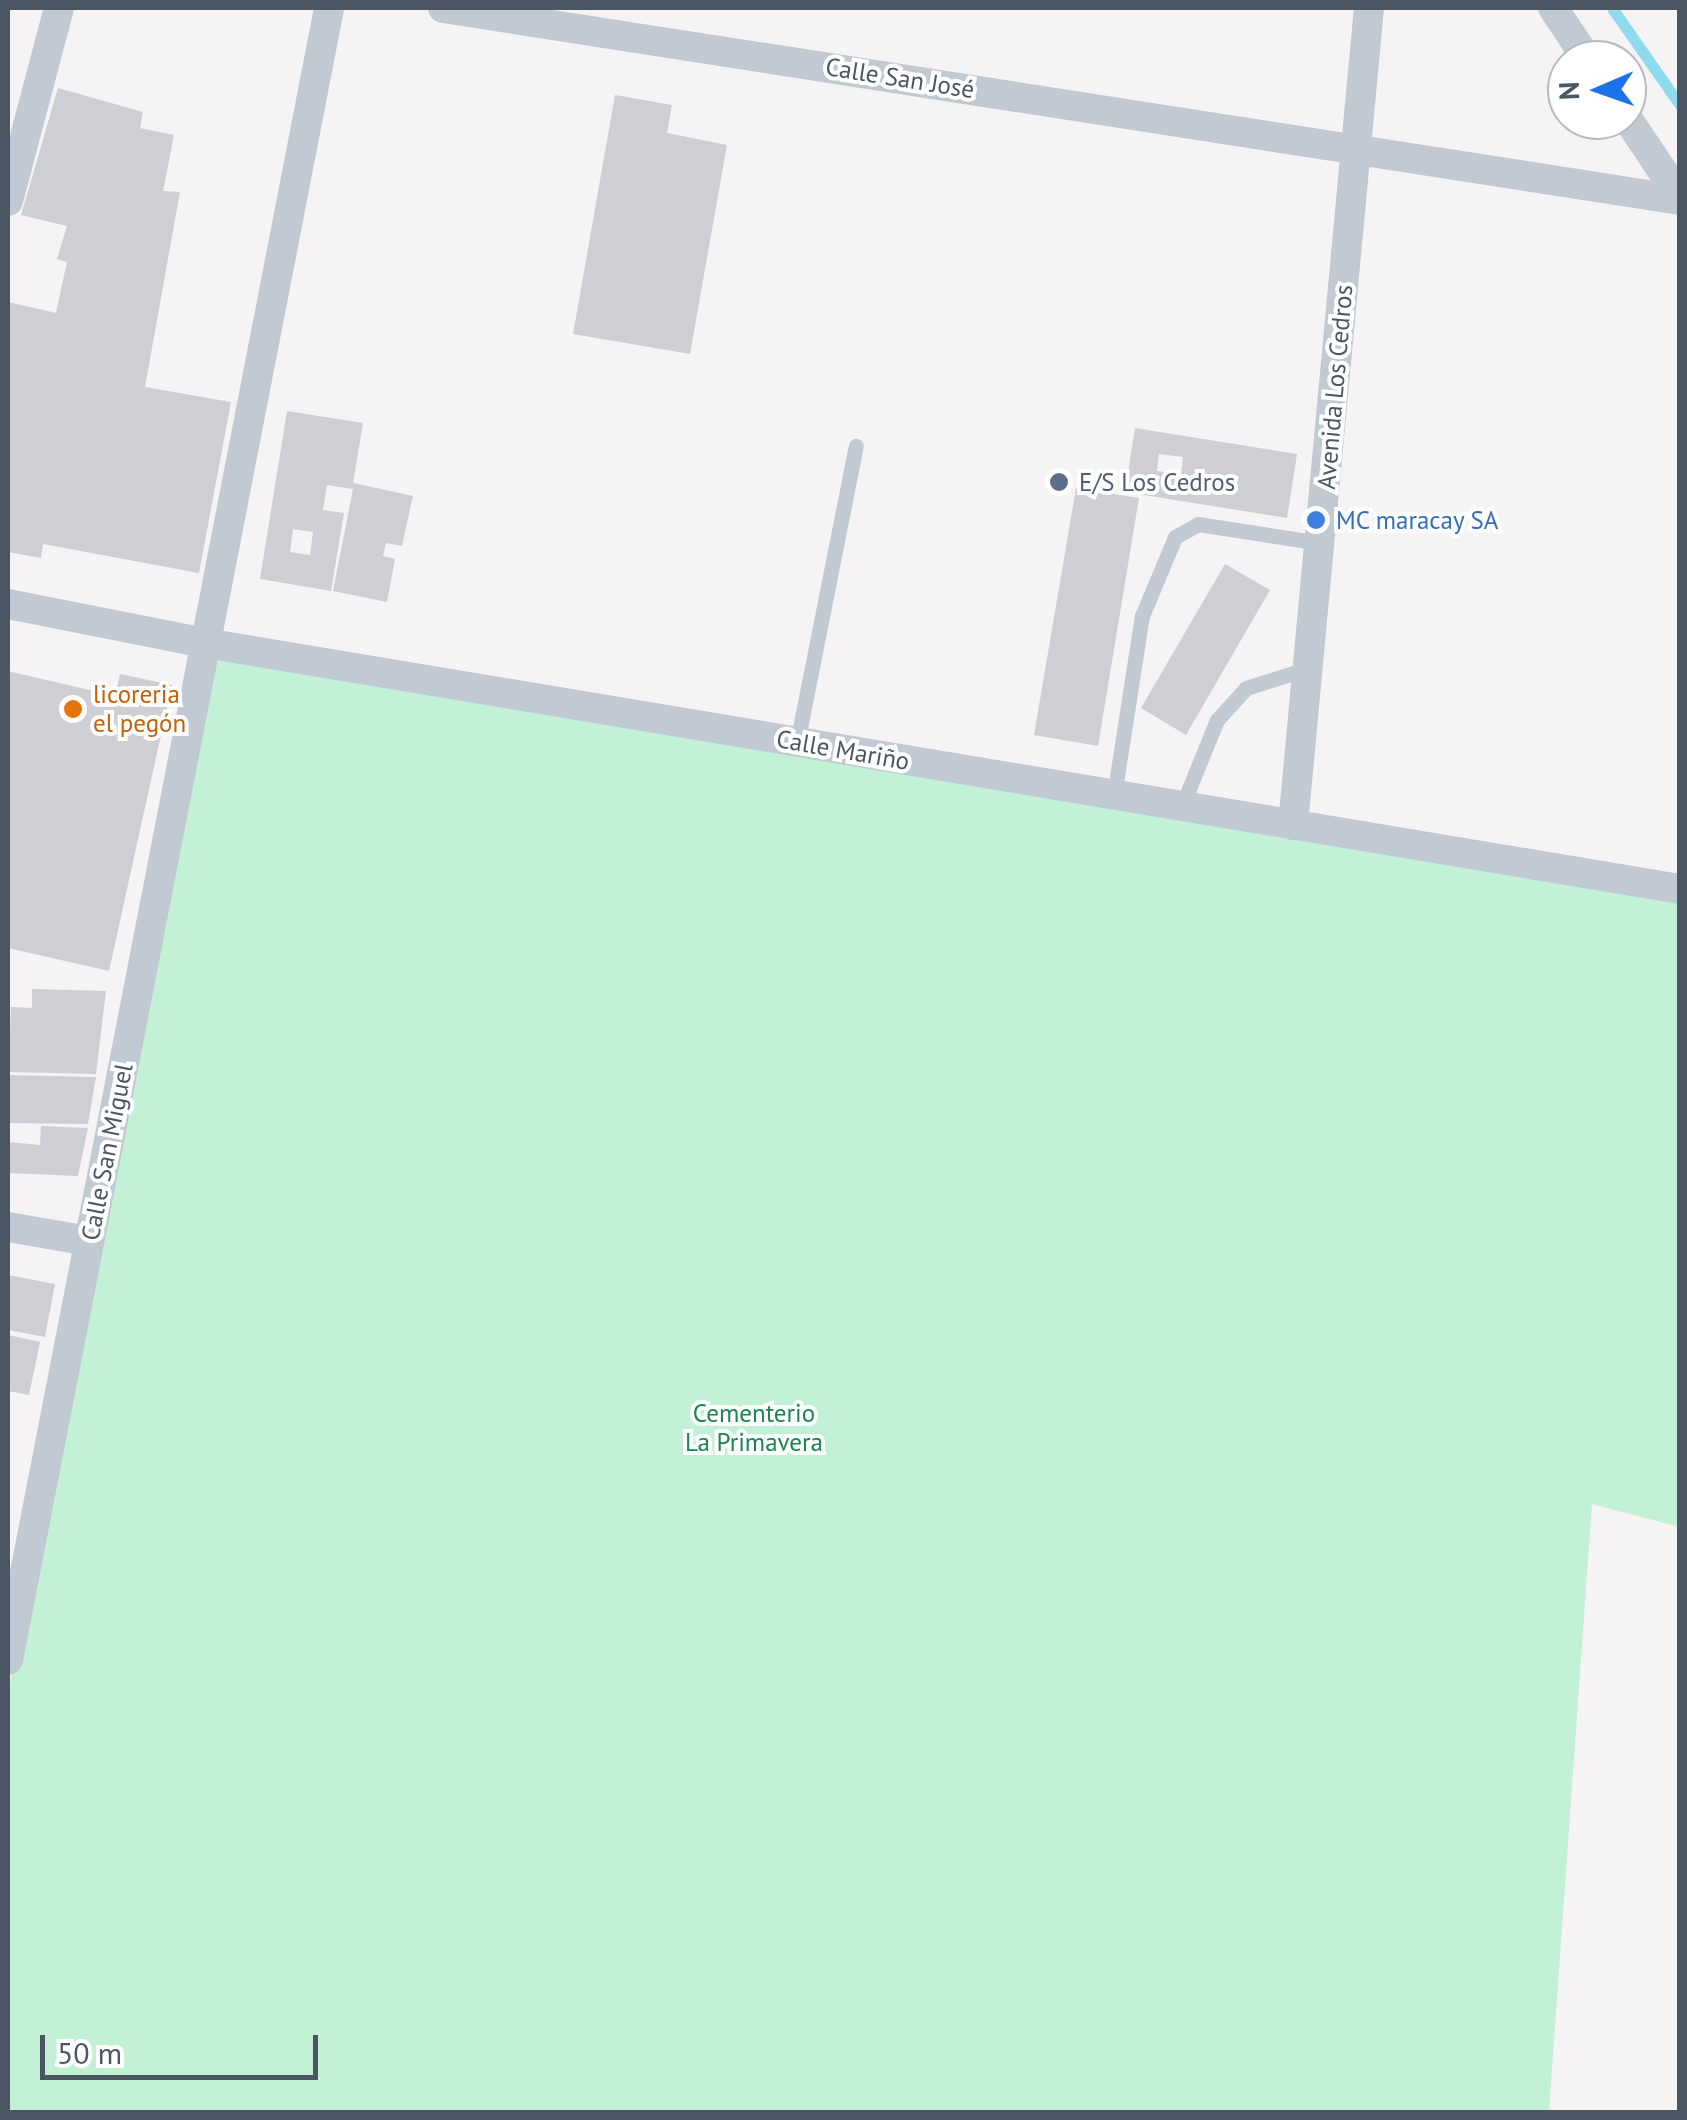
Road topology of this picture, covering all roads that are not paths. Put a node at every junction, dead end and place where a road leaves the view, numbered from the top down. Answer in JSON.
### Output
{"nodes":[{"id":1,"x":59,"y":8,"type":"edge"},
{"id":2,"x":329,"y":8,"type":"edge"},
{"id":3,"x":443,"y":8,"type":"edge"},
{"id":4,"x":1369,"y":8,"type":"edge"},
{"id":5,"x":1553,"y":8,"type":"edge"},
{"id":6,"x":1575,"y":40,"type":"edge"},
{"id":7,"x":1642,"y":140,"type":"edge"},
{"id":8,"x":1356,"y":148,"type":"junction"},
{"id":9,"x":1680,"y":198,"type":"edge"},
{"id":10,"x":8,"y":201,"type":"edge"},
{"id":11,"x":856,"y":446,"type":"dead end"},
{"id":12,"x":1321,"y":543,"type":"junction"},
{"id":13,"x":8,"y":604,"type":"edge"},
{"id":14,"x":205,"y":644,"type":"junction"},
{"id":15,"x":1306,"y":668,"type":"junction"},
{"id":16,"x":797,"y":743,"type":"junction"},
{"id":17,"x":1114,"y":796,"type":"junction"},
{"id":18,"x":1182,"y":806,"type":"junction"},
{"id":19,"x":1292,"y":826,"type":"junction"},
{"id":20,"x":1680,"y":890,"type":"edge"},
{"id":21,"x":8,"y":1227,"type":"edge"},
{"id":22,"x":89,"y":1241,"type":"junction"},
{"id":23,"x":8,"y":1660,"type":"edge"}],
"edges":[{"from":1,"to":10,"type":"street"},
{"from":2,"to":14,"type":"street","name":"Calle San Miguel"},
{"from":3,"to":8,"type":"street","name":"Calle San José"},
{"from":4,"to":8,"type":"street","name":"Avenida Los Cedros"},
{"from":5,"to":6,"type":"street"},
{"from":7,"to":9,"type":"street"},
{"from":8,"to":9,"type":"street","name":"Calle San José"},
{"from":8,"to":12,"type":"street","name":"Avenida Los Cedros"},
{"from":11,"to":16,"type":"lane"},
{"from":12,"to":15,"type":"street","name":"Avenida Los Cedros"},
{"from":12,"to":17,"type":"lane"},
{"from":13,"to":14,"type":"street","name":"Calle Mariño"},
{"from":14,"to":16,"type":"street","name":"Calle Mariño"},
{"from":14,"to":22,"type":"street","name":"Calle San Miguel"},
{"from":15,"to":18,"type":"lane"},
{"from":15,"to":19,"type":"street","name":"Avenida Los Cedros"},
{"from":16,"to":17,"type":"street","name":"Calle Mariño"},
{"from":17,"to":18,"type":"street","name":"Calle Mariño"},
{"from":18,"to":19,"type":"street","name":"Calle Mariño"},
{"from":19,"to":20,"type":"street","name":"Calle Mariño"},
{"from":21,"to":22,"type":"street"},
{"from":22,"to":23,"type":"street","name":"Calle San Miguel"}]}
